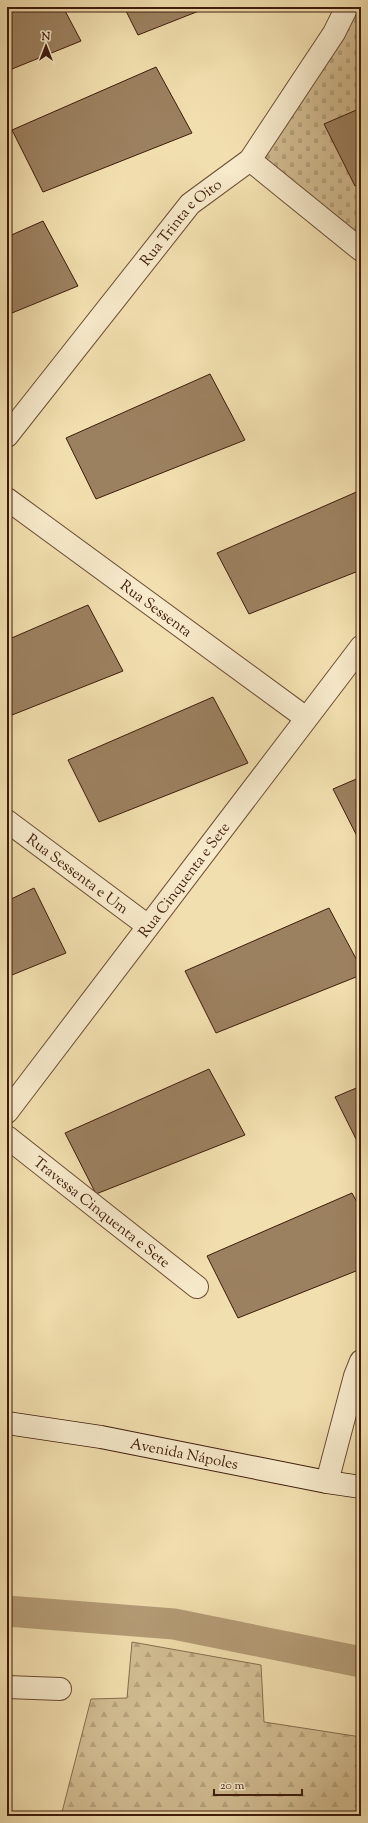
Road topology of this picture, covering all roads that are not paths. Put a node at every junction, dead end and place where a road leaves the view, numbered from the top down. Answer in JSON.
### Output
{"nodes":[{"id":1,"x":347,"y":7,"type":"edge"},
{"id":2,"x":250,"y":160,"type":"junction"},
{"id":3,"x":361,"y":250,"type":"edge"},
{"id":4,"x":7,"y":436,"type":"edge"},
{"id":5,"x":7,"y":499,"type":"edge"},
{"id":6,"x":361,"y":647,"type":"edge"},
{"id":7,"x":306,"y":718,"type":"junction"},
{"id":8,"x":7,"y":821,"type":"edge"},
{"id":9,"x":148,"y":926,"type":"junction"},
{"id":10,"x":7,"y":1112,"type":"edge"},
{"id":11,"x":7,"y":1137,"type":"edge"},
{"id":12,"x":197,"y":1287,"type":"dead end"},
{"id":13,"x":361,"y":1361,"type":"edge"},
{"id":14,"x":7,"y":1423,"type":"edge"},
{"id":15,"x":327,"y":1482,"type":"junction"},
{"id":16,"x":361,"y":1487,"type":"edge"},
{"id":17,"x":7,"y":1687,"type":"edge"},
{"id":18,"x":60,"y":1689,"type":"dead end"}],
"edges":[{"from":1,"to":2,"type":"street","name":"Rua Trinta e Oito"},
{"from":2,"to":3,"type":"street"},
{"from":2,"to":4,"type":"street","name":"Rua Trinta e Oito"},
{"from":5,"to":7,"type":"street","name":"Rua Sessenta"},
{"from":6,"to":7,"type":"street","name":"Rua Cinquenta e Sete"},
{"from":7,"to":9,"type":"street","name":"Rua Cinquenta e Sete"},
{"from":8,"to":9,"type":"street","name":"Rua Sessenta e Um"},
{"from":9,"to":10,"type":"street","name":"Rua Cinquenta e Sete"},
{"from":11,"to":12,"type":"street","name":"Travessa Cinquenta e Sete"},
{"from":13,"to":15,"type":"street"},
{"from":14,"to":15,"type":"street","name":"Avenida Nápoles"},
{"from":15,"to":16,"type":"street","name":"Avenida Nápoles"},
{"from":17,"to":18,"type":"street"}]}
